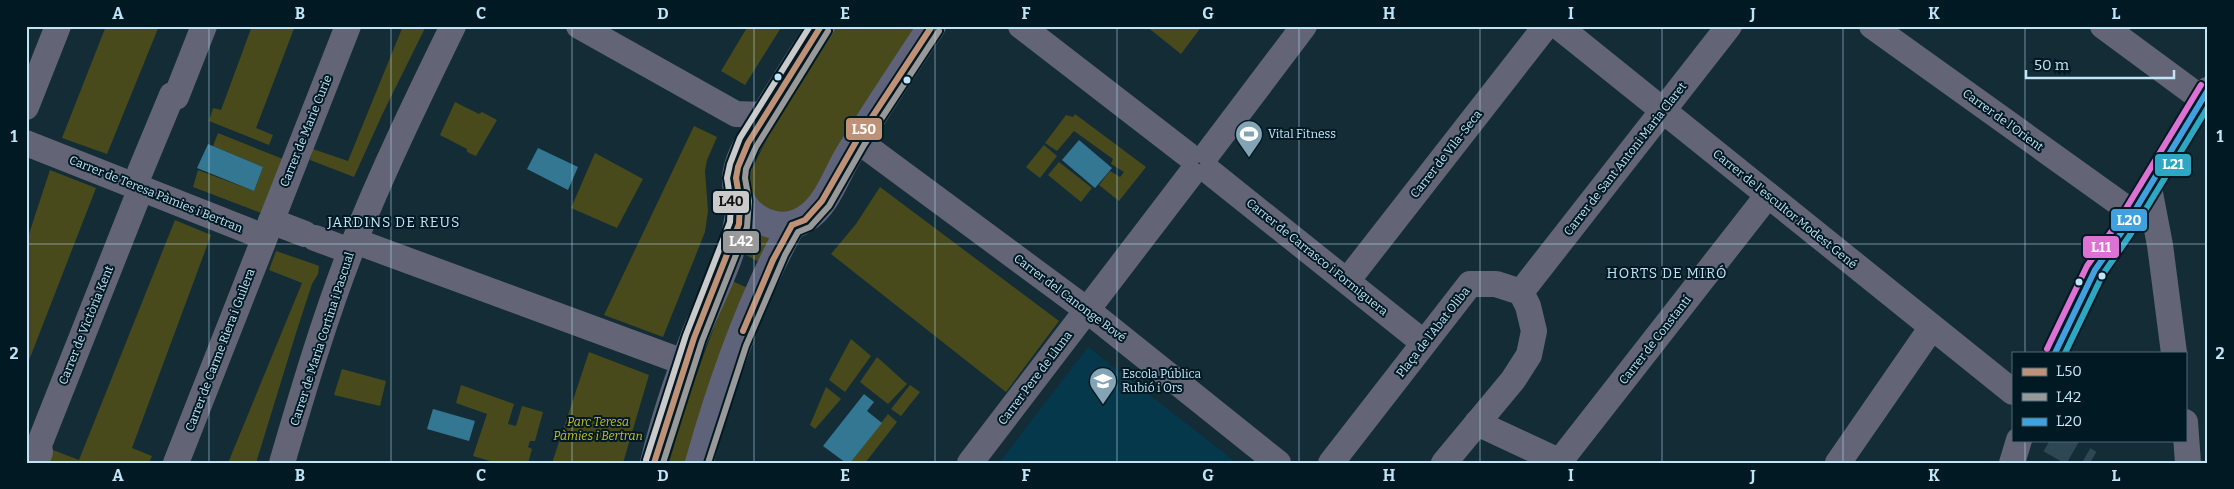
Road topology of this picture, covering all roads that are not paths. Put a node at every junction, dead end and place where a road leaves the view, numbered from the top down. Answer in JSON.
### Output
{"nodes":[{"id":1,"x":58,"y":26,"type":"edge"},
{"id":2,"x":204,"y":26,"type":"edge"},
{"id":3,"x":348,"y":26,"type":"edge"},
{"id":4,"x":452,"y":26,"type":"edge"},
{"id":5,"x":579,"y":26,"type":"edge"},
{"id":6,"x":821,"y":26,"type":"edge"},
{"id":7,"x":932,"y":26,"type":"edge"},
{"id":8,"x":1021,"y":26,"type":"edge"},
{"id":9,"x":1304,"y":26,"type":"edge"},
{"id":10,"x":1546,"y":26,"type":"edge"},
{"id":11,"x":1558,"y":26,"type":"edge"},
{"id":12,"x":1729,"y":26,"type":"edge"},
{"id":13,"x":1872,"y":26,"type":"edge"},
{"id":14,"x":2103,"y":26,"type":"edge"},
{"id":15,"x":2205,"y":95,"type":"edge"},
{"id":16,"x":26,"y":107,"type":"edge"},
{"id":17,"x":1662,"y":110,"type":"junction"},
{"id":18,"x":736,"y":114,"type":"junction"},
{"id":19,"x":765,"y":115,"type":"junction"},
{"id":20,"x":858,"y":140,"type":"junction"},
{"id":21,"x":748,"y":143,"type":"junction"},
{"id":22,"x":42,"y":144,"type":"edge"},
{"id":23,"x":1199,"y":164,"type":"junction"},
{"id":24,"x":149,"y":183,"type":"junction"},
{"id":25,"x":2149,"y":188,"type":"junction"},
{"id":26,"x":1768,"y":195,"type":"junction"},
{"id":27,"x":740,"y":202,"type":"junction"},
{"id":28,"x":2128,"y":222,"type":"junction"},
{"id":29,"x":792,"y":225,"type":"junction"},
{"id":30,"x":267,"y":229,"type":"junction"},
{"id":31,"x":2160,"y":245,"type":"junction"},
{"id":32,"x":352,"y":246,"type":"junction"},
{"id":33,"x":1347,"y":281,"type":"junction"},
{"id":34,"x":1521,"y":292,"type":"junction"},
{"id":35,"x":1087,"y":310,"type":"junction"},
{"id":36,"x":1932,"y":327,"type":"junction"},
{"id":37,"x":1424,"y":343,"type":"junction"},
{"id":38,"x":2055,"y":352,"type":"edge"},
{"id":39,"x":2174,"y":352,"type":"edge"},
{"id":40,"x":686,"y":362,"type":"junction"},
{"id":41,"x":2012,"y":391,"type":"edge"},
{"id":42,"x":1477,"y":423,"type":"junction"},
{"id":43,"x":2186,"y":436,"type":"edge"},
{"id":44,"x":1561,"y":462,"type":"edge"},
{"id":45,"x":36,"y":463,"type":"edge"},
{"id":46,"x":176,"y":463,"type":"edge"},
{"id":47,"x":282,"y":463,"type":"edge"},
{"id":48,"x":654,"y":463,"type":"edge"},
{"id":49,"x":699,"y":463,"type":"edge"},
{"id":50,"x":970,"y":463,"type":"edge"},
{"id":51,"x":1278,"y":463,"type":"edge"},
{"id":52,"x":1331,"y":463,"type":"edge"},
{"id":53,"x":1444,"y":463,"type":"edge"},
{"id":54,"x":1838,"y":463,"type":"edge"},
{"id":55,"x":2188,"y":463,"type":"edge"}],
"edges":[{"from":1,"to":16,"type":"street"},
{"from":2,"to":24,"type":"street","name":"Carrer de Victòria Kent"},
{"from":3,"to":30,"type":"street","name":"Carrer de Marie Curie"},
{"from":4,"to":32,"type":"street","name":"Carrer de Maria Cortina i Pascual"},
{"from":5,"to":18,"type":"street"},
{"from":6,"to":19,"type":"main road"},
{"from":7,"to":20,"type":"main road"},
{"from":8,"to":23,"type":"street","name":"Carrer de Carrasco i Formiguera"},
{"from":9,"to":23,"type":"street","name":"Carrer Pere de Lluna"},
{"from":10,"to":33,"type":"street","name":"Carrer de Vila-Seca"},
{"from":11,"to":17,"type":"street","name":"Carrer de l'escultor Modest Gené"},
{"from":12,"to":17,"type":"street","name":"Carrer de Sant Antoni Maria Claret"},
{"from":13,"to":28,"type":"street","name":"Carrer de l'Orient"},
{"from":14,"to":15,"type":"street"},
{"from":15,"to":25,"type":"street"},
{"from":17,"to":26,"type":"street","name":"Carrer de l'escultor Modest Gené"},
{"from":17,"to":34,"type":"street","name":"Carrer de Sant Antoni Maria Claret"},
{"from":18,"to":19,"type":"street"},
{"from":18,"to":21,"type":"street"},
{"from":19,"to":21,"type":"main road"},
{"from":20,"to":29,"type":"main road"},
{"from":20,"to":35,"type":"street","name":"Carrer del Canonge Bové"},
{"from":21,"to":27,"type":"main road"},
{"from":22,"to":24,"type":"street","name":"Carrer de Teresa Pàmies i Bertran"},
{"from":23,"to":33,"type":"street","name":"Carrer de Carrasco i Formiguera"},
{"from":23,"to":35,"type":"street","name":"Carrer Pere de Lluna"},
{"from":24,"to":30,"type":"street","name":"Carrer de Teresa Pàmies i Bertran"},
{"from":24,"to":45,"type":"street","name":"Carrer de Victòria Kent"},
{"from":25,"to":28,"type":"street"},
{"from":25,"to":31,"type":"street"},
{"from":26,"to":36,"type":"street","name":"Carrer de l'escultor Modest Gené"},
{"from":26,"to":44,"type":"street","name":"Carrer de Constantí"},
{"from":27,"to":29,"type":"main road"},
{"from":27,"to":40,"type":"main road"},
{"from":28,"to":31,"type":"street"},
{"from":28,"to":38,"type":"street"},
{"from":29,"to":49,"type":"main road"},
{"from":30,"to":32,"type":"street","name":"Carrer de Teresa Pàmies i Bertran"},
{"from":30,"to":46,"type":"street","name":"Carrer de Carme Riera i Guilera"},
{"from":31,"to":39,"type":"street"},
{"from":32,"to":40,"type":"street","name":"Carrer de Teresa Pàmies i Bertran"},
{"from":32,"to":47,"type":"street","name":"Carrer de Maria Cortina i Pascual"},
{"from":33,"to":37,"type":"street","name":"Carrer de Carrasco i Formiguera"},
{"from":34,"to":37,"type":"street","name":"Plaça de l'Abat Oliba"},
{"from":34,"to":42,"type":"street"},
{"from":35,"to":50,"type":"street","name":"Carrer Pere de Lluna"},
{"from":35,"to":51,"type":"street","name":"Carrer del Canonge Bové"},
{"from":36,"to":41,"type":"street","name":"Carrer de l'escultor Modest Gené"},
{"from":36,"to":54,"type":"street"},
{"from":37,"to":52,"type":"street","name":"Plaça de l'Abat Oliba"},
{"from":40,"to":48,"type":"main road"},
{"from":42,"to":44,"type":"street"},
{"from":42,"to":53,"type":"street"},
{"from":43,"to":55,"type":"street"}]}
